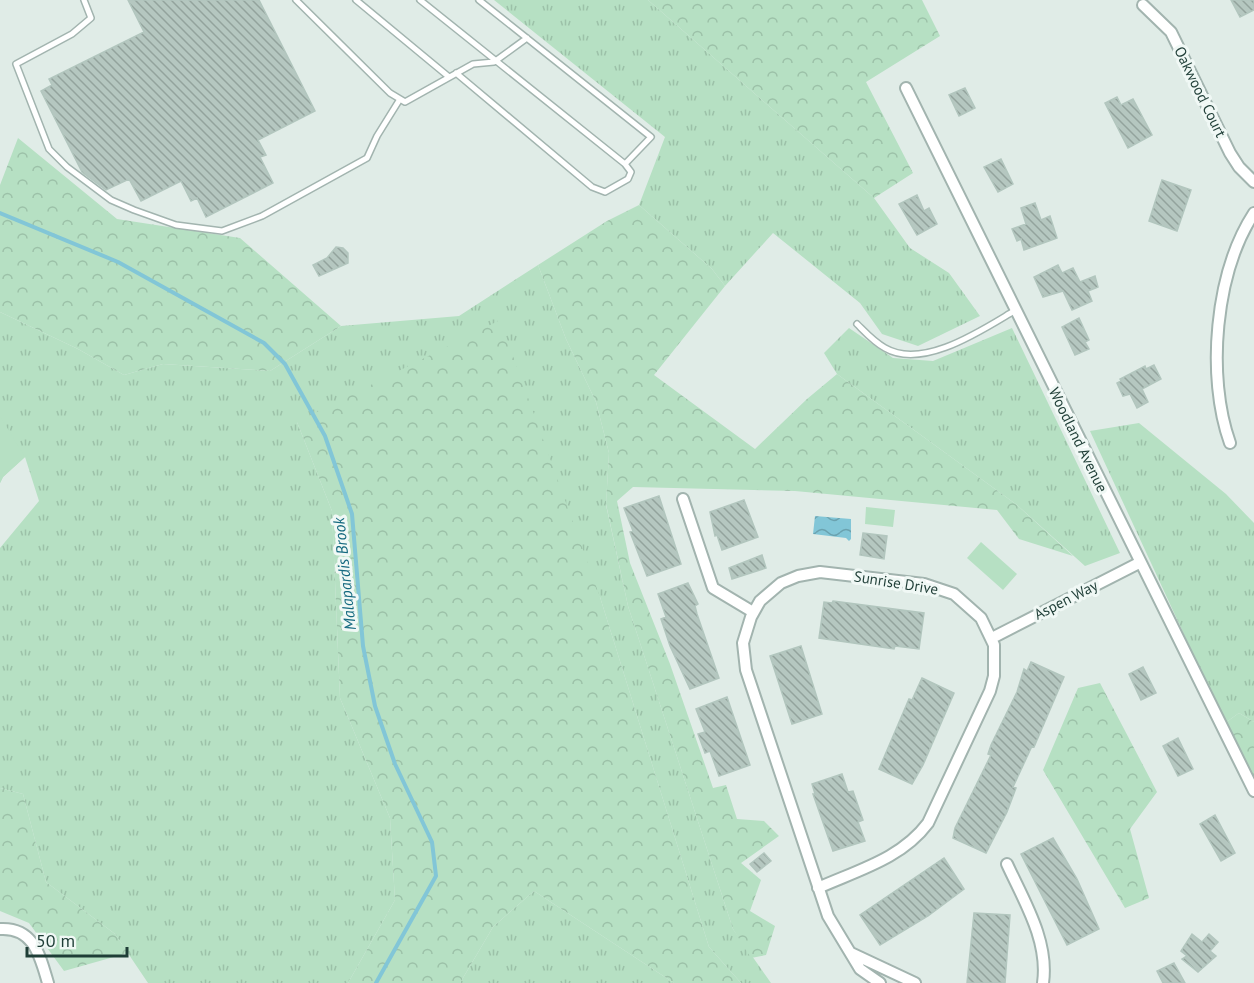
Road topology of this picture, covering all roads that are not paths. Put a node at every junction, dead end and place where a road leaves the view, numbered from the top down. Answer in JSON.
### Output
{"nodes":[{"id":1,"x":84,"y":0,"type":"edge"},
{"id":2,"x":296,"y":0,"type":"edge"},
{"id":3,"x":356,"y":0,"type":"edge"},
{"id":4,"x":420,"y":0,"type":"edge"},
{"id":5,"x":479,"y":0,"type":"edge"},
{"id":6,"x":1143,"y":5,"type":"dead end"},
{"id":7,"x":527,"y":38,"type":"junction"},
{"id":8,"x":494,"y":62,"type":"junction"},
{"id":9,"x":456,"y":73,"type":"junction"},
{"id":10,"x":449,"y":77,"type":"junction"},
{"id":11,"x":906,"y":88,"type":"dead end"},
{"id":12,"x":400,"y":99,"type":"junction"},
{"id":13,"x":625,"y":164,"type":"junction"},
{"id":14,"x":1254,"y":182,"type":"edge"},
{"id":15,"x":1254,"y":213,"type":"edge"},
{"id":16,"x":1014,"y":311,"type":"junction"},
{"id":17,"x":856,"y":324,"type":"dead end"},
{"id":18,"x":1230,"y":443,"type":"dead end"},
{"id":19,"x":683,"y":499,"type":"dead end"},
{"id":20,"x":1139,"y":563,"type":"junction"},
{"id":21,"x":753,"y":612,"type":"junction"},
{"id":22,"x":992,"y":638,"type":"junction"},
{"id":23,"x":1254,"y":791,"type":"edge"},
{"id":24,"x":1007,"y":864,"type":"dead end"},
{"id":25,"x":818,"y":888,"type":"junction"},
{"id":26,"x":0,"y":929,"type":"edge"},
{"id":27,"x":851,"y":953,"type":"junction"},
{"id":28,"x":48,"y":983,"type":"edge"},
{"id":29,"x":880,"y":983,"type":"edge"},
{"id":30,"x":915,"y":983,"type":"edge"},
{"id":31,"x":1043,"y":983,"type":"edge"}],
"edges":[{"from":1,"to":12,"type":"lane"},
{"from":2,"to":12,"type":"lane"},
{"from":3,"to":10,"type":"lane"},
{"from":4,"to":8,"type":"lane"},
{"from":5,"to":7,"type":"lane"},
{"from":6,"to":14,"type":"street","name":"Oakwood Court"},
{"from":7,"to":8,"type":"lane"},
{"from":7,"to":13,"type":"lane"},
{"from":8,"to":9,"type":"lane"},
{"from":8,"to":13,"type":"lane"},
{"from":9,"to":10,"type":"lane"},
{"from":9,"to":13,"type":"lane"},
{"from":10,"to":12,"type":"lane"},
{"from":11,"to":16,"type":"street","name":"Woodland Avenue"},
{"from":15,"to":18,"type":"street"},
{"from":16,"to":17,"type":"lane"},
{"from":16,"to":20,"type":"street","name":"Woodland Avenue"},
{"from":19,"to":21,"type":"street"},
{"from":20,"to":22,"type":"street","name":"Aspen Way"},
{"from":20,"to":23,"type":"street","name":"Woodland Avenue"},
{"from":21,"to":22,"type":"street","name":"Sunrise Drive"},
{"from":21,"to":25,"type":"street","name":"Sunrise Drive"},
{"from":22,"to":25,"type":"street","name":"Sunrise Drive"},
{"from":24,"to":31,"type":"street"},
{"from":25,"to":27,"type":"street","name":"Sunrise Drive"},
{"from":26,"to":28,"type":"street"},
{"from":27,"to":29,"type":"street","name":"Sunrise Drive"},
{"from":27,"to":30,"type":"street"}]}
